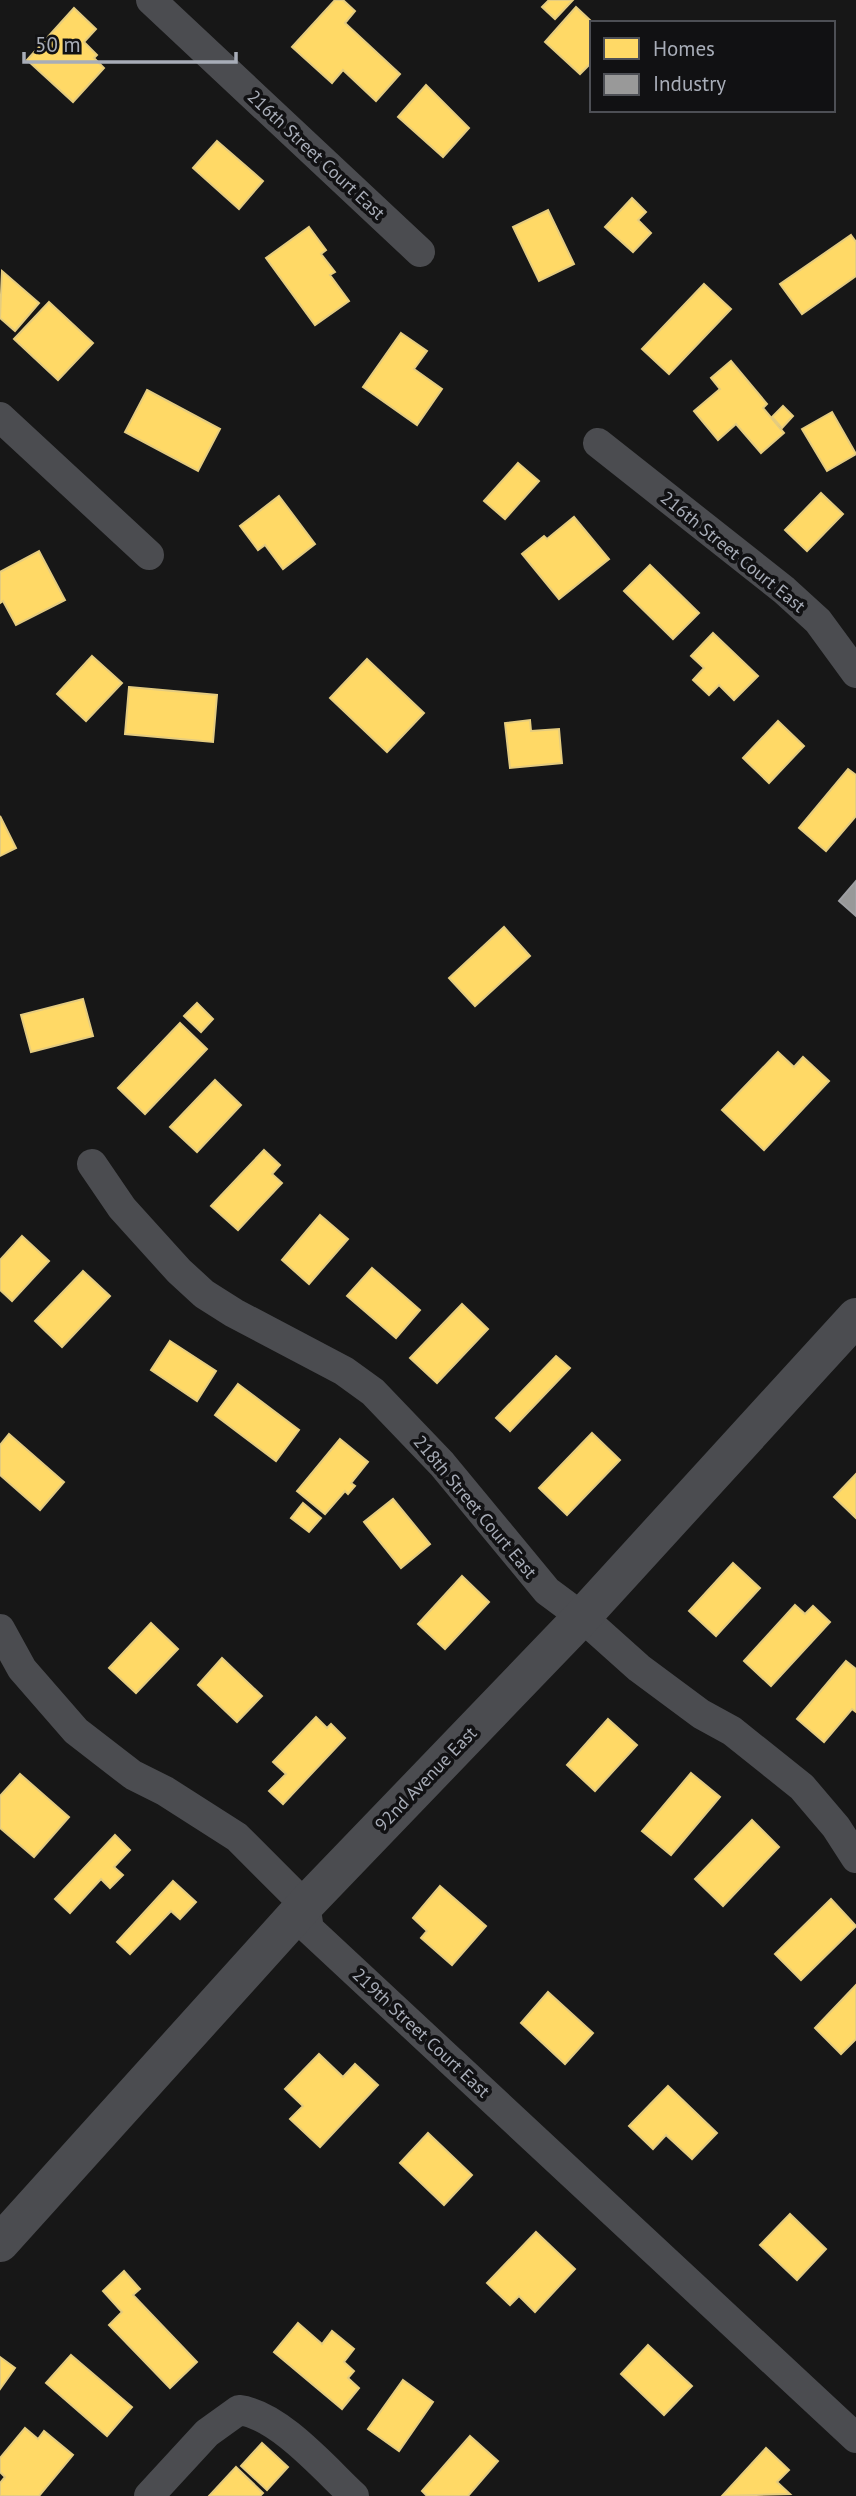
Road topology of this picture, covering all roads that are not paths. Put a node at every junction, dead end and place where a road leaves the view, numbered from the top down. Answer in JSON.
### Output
{"nodes":[{"id":1,"x":151,"y":0,"type":"edge"},
{"id":2,"x":420,"y":252,"type":"dead end"},
{"id":3,"x":0,"y":416,"type":"edge"},
{"id":4,"x":598,"y":443,"type":"dead end"},
{"id":5,"x":149,"y":555,"type":"dead end"},
{"id":6,"x":856,"y":673,"type":"edge"},
{"id":7,"x":92,"y":1164,"type":"dead end"},
{"id":8,"x":856,"y":1317,"type":"edge"},
{"id":9,"x":582,"y":1617,"type":"junction"},
{"id":10,"x":0,"y":1629,"type":"edge"},
{"id":11,"x":856,"y":1858,"type":"edge"},
{"id":12,"x":304,"y":1905,"type":"junction"},
{"id":13,"x":3,"y":2233,"type":"edge"},
{"id":14,"x":856,"y":2438,"type":"edge"},
{"id":15,"x":149,"y":2496,"type":"edge"},
{"id":16,"x":354,"y":2496,"type":"edge"}],
"edges":[{"from":1,"to":2,"type":"street","name":"216th Street Court East"},
{"from":3,"to":5,"type":"street"},
{"from":4,"to":6,"type":"street","name":"216th Street Court East"},
{"from":7,"to":9,"type":"street","name":"218th Street Court East"},
{"from":8,"to":9,"type":"street","name":"92nd Avenue East"},
{"from":9,"to":11,"type":"street","name":"218th Street Court East"},
{"from":9,"to":12,"type":"street","name":"92nd Avenue East"},
{"from":10,"to":12,"type":"street","name":"219th Street Court East"},
{"from":12,"to":13,"type":"street","name":"92nd Avenue East"},
{"from":12,"to":14,"type":"street","name":"219th Street Court East"},
{"from":15,"to":16,"type":"street"}]}
